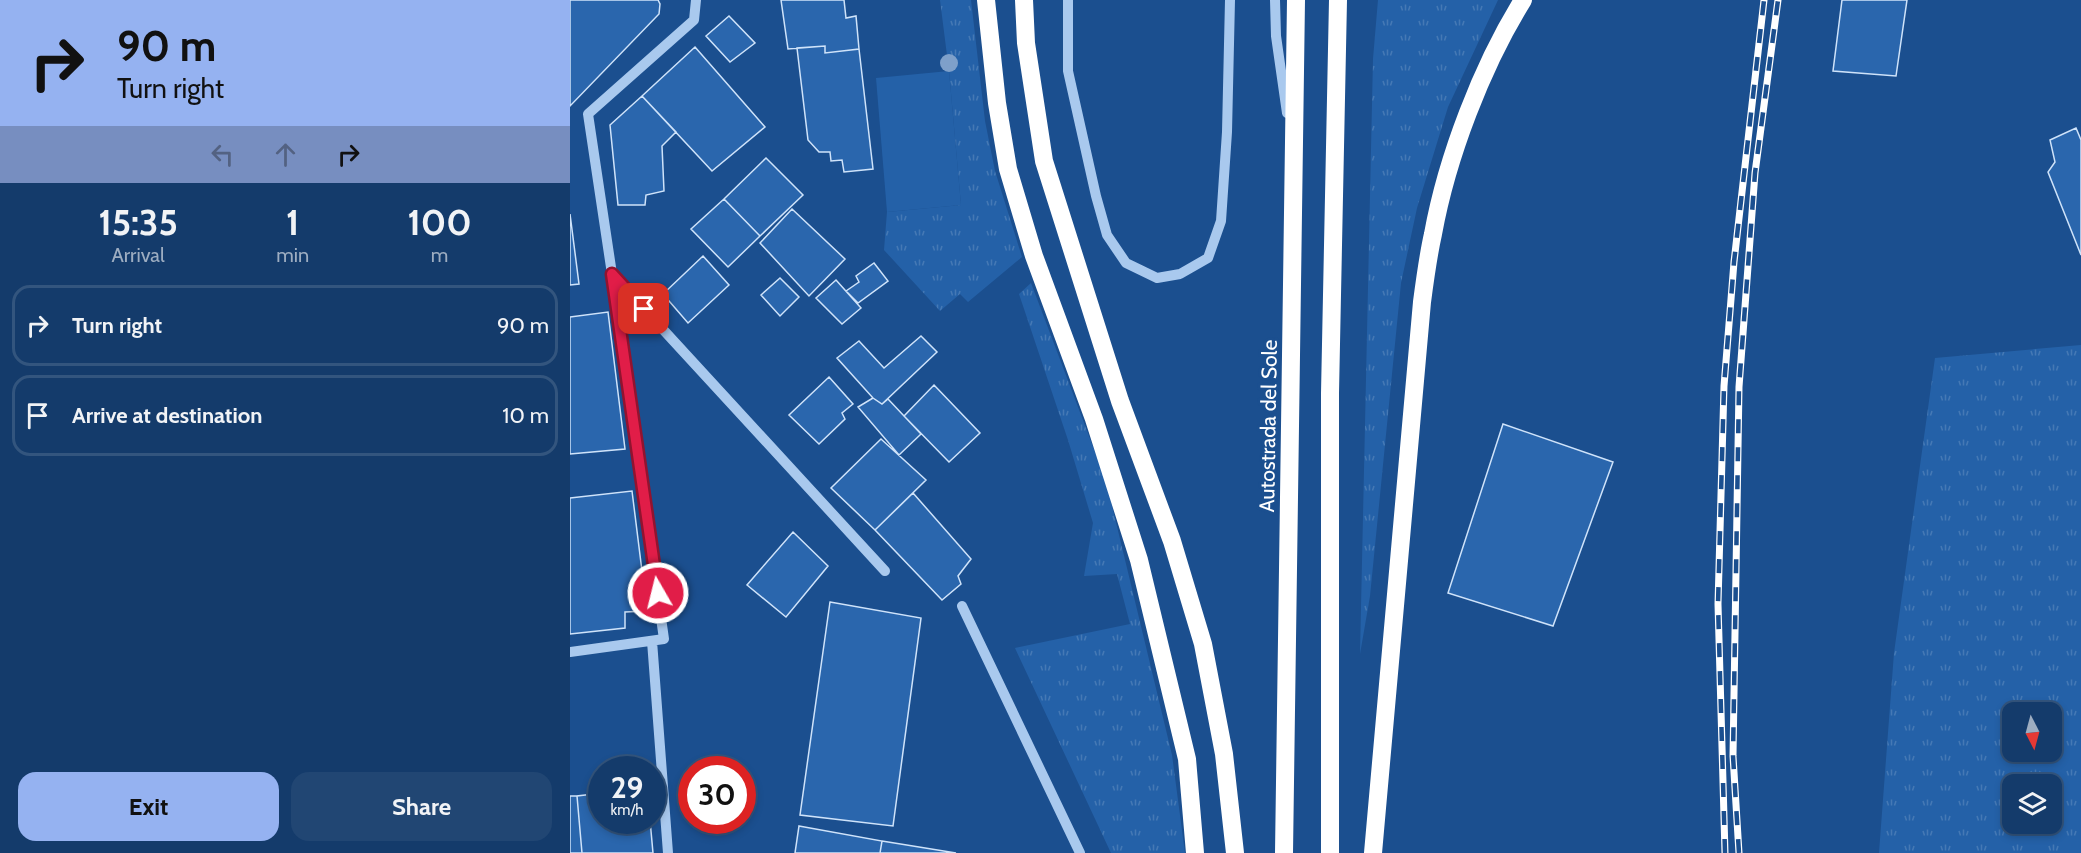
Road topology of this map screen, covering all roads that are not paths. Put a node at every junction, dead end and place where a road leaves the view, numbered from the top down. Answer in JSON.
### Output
{"nodes":[{"id":1,"x":696,"y":0,"type":"edge"},
{"id":2,"x":986,"y":0,"type":"edge"},
{"id":3,"x":1024,"y":0,"type":"edge"},
{"id":4,"x":1068,"y":0,"type":"edge"},
{"id":5,"x":1230,"y":0,"type":"edge"},
{"id":6,"x":1275,"y":0,"type":"edge"},
{"id":7,"x":1296,"y":0,"type":"edge"},
{"id":8,"x":1338,"y":0,"type":"edge"},
{"id":9,"x":1523,"y":0,"type":"edge"},
{"id":10,"x":1294,"y":158,"type":"junction"},
{"id":11,"x":612,"y":274,"type":"junction"},
{"id":12,"x":885,"y":571,"type":"dead end"},
{"id":13,"x":962,"y":606,"type":"dead end"},
{"id":14,"x":652,"y":641,"type":"junction"},
{"id":15,"x":570,"y":652,"type":"edge"},
{"id":16,"x":668,"y":853,"type":"edge"},
{"id":17,"x":1080,"y":853,"type":"edge"},
{"id":18,"x":1195,"y":853,"type":"edge"},
{"id":19,"x":1235,"y":853,"type":"edge"},
{"id":20,"x":1284,"y":853,"type":"edge"},
{"id":21,"x":1330,"y":853,"type":"edge"},
{"id":22,"x":1373,"y":853,"type":"edge"}],
"edges":[{"from":1,"to":11,"type":"street"},
{"from":2,"to":18,"type":"highway"},
{"from":3,"to":19,"type":"highway"},
{"from":4,"to":5,"type":"street"},
{"from":6,"to":10,"type":"street"},
{"from":7,"to":10,"type":"highway","name":"Autostrada del Sole"},
{"from":8,"to":21,"type":"highway"},
{"from":9,"to":22,"type":"highway"},
{"from":10,"to":20,"type":"highway","name":"Autostrada del Sole"},
{"from":11,"to":12,"type":"street"},
{"from":11,"to":14,"type":"street"},
{"from":13,"to":17,"type":"street"},
{"from":14,"to":15,"type":"street"},
{"from":14,"to":16,"type":"street"}]}
